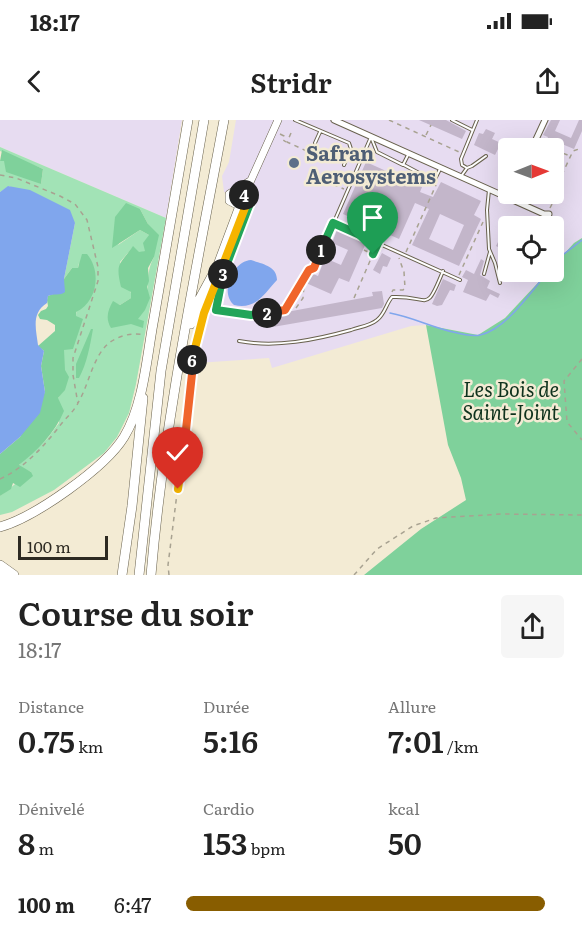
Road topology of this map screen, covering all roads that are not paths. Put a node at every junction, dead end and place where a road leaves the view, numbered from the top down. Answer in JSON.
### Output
{"nodes":[{"id":1,"x":188,"y":120,"type":"edge"},
{"id":2,"x":204,"y":120,"type":"edge"},
{"id":3,"x":224,"y":120,"type":"edge"},
{"id":4,"x":278,"y":120,"type":"edge"},
{"id":5,"x":295,"y":120,"type":"edge"},
{"id":6,"x":334,"y":120,"type":"edge"},
{"id":7,"x":452,"y":120,"type":"edge"},
{"id":8,"x":477,"y":120,"type":"edge"},
{"id":9,"x":545,"y":120,"type":"edge"},
{"id":10,"x":472,"y":130,"type":"junction"},
{"id":11,"x":320,"y":132,"type":"junction"},
{"id":12,"x":371,"y":138,"type":"junction"},
{"id":13,"x":537,"y":138,"type":"edge"},
{"id":14,"x":315,"y":143,"type":"road end"},
{"id":15,"x":408,"y":155,"type":"junction"},
{"id":16,"x":486,"y":156,"type":"dead end"},
{"id":17,"x":344,"y":165,"type":"dead end"},
{"id":18,"x":403,"y":165,"type":"junction"},
{"id":19,"x":467,"y":168,"type":"junction"},
{"id":20,"x":440,"y":169,"type":"junction"},
{"id":21,"x":461,"y":178,"type":"junction"},
{"id":22,"x":250,"y":181,"type":"junction"},
{"id":23,"x":489,"y":190,"type":"junction"},
{"id":24,"x":498,"y":192,"type":"edge"},
{"id":25,"x":243,"y":196,"type":"junction"},
{"id":26,"x":528,"y":204,"type":"edge"},
{"id":27,"x":548,"y":214,"type":"road end"},
{"id":28,"x":333,"y":223,"type":"junction"},
{"id":29,"x":490,"y":252,"type":"junction"},
{"id":30,"x":443,"y":271,"type":"junction"},
{"id":31,"x":484,"y":274,"type":"dead end"},
{"id":32,"x":458,"y":279,"type":"road end"},
{"id":33,"x":500,"y":283,"type":"dead end"},
{"id":34,"x":239,"y":341,"type":"dead end"},
{"id":35,"x":182,"y":348,"type":"junction"},
{"id":36,"x":147,"y":357,"type":"junction"},
{"id":37,"x":0,"y":527,"type":"edge"},
{"id":38,"x":0,"y":565,"type":"edge"},
{"id":39,"x":14,"y":575,"type":"edge"},
{"id":40,"x":122,"y":575,"type":"edge"},
{"id":41,"x":139,"y":575,"type":"edge"},
{"id":42,"x":151,"y":575,"type":"edge"}],
"edges":[{"from":1,"to":36,"type":"highway"},
{"from":2,"to":41,"type":"highway"},
{"from":3,"to":35,"type":"highway"},
{"from":4,"to":22,"type":"street"},
{"from":5,"to":11,"type":"lane"},
{"from":6,"to":12,"type":"street"},
{"from":7,"to":10,"type":"lane"},
{"from":8,"to":10,"type":"lane"},
{"from":9,"to":13,"type":"street"},
{"from":10,"to":19,"type":"lane"},
{"from":11,"to":14,"type":"lane"},
{"from":11,"to":17,"type":"lane"},
{"from":12,"to":15,"type":"street"},
{"from":12,"to":18,"type":"lane"},
{"from":12,"to":28,"type":"lane"},
{"from":15,"to":18,"type":"lane"},
{"from":15,"to":20,"type":"street"},
{"from":16,"to":19,"type":"lane"},
{"from":18,"to":20,"type":"lane"},
{"from":19,"to":21,"type":"lane"},
{"from":20,"to":21,"type":"street"},
{"from":21,"to":23,"type":"street"},
{"from":22,"to":25,"type":"street"},
{"from":22,"to":25,"type":"street"},
{"from":23,"to":24,"type":"street"},
{"from":23,"to":29,"type":"lane"},
{"from":25,"to":28,"type":"lane"},
{"from":25,"to":35,"type":"highway"},
{"from":26,"to":27,"type":"street"},
{"from":28,"to":30,"type":"lane"},
{"from":29,"to":31,"type":"lane"},
{"from":29,"to":33,"type":"lane"},
{"from":30,"to":32,"type":"lane"},
{"from":30,"to":34,"type":"lane"},
{"from":35,"to":42,"type":"highway"},
{"from":36,"to":37,"type":"highway"},
{"from":36,"to":40,"type":"highway"},
{"from":38,"to":39,"type":"highway"}]}
